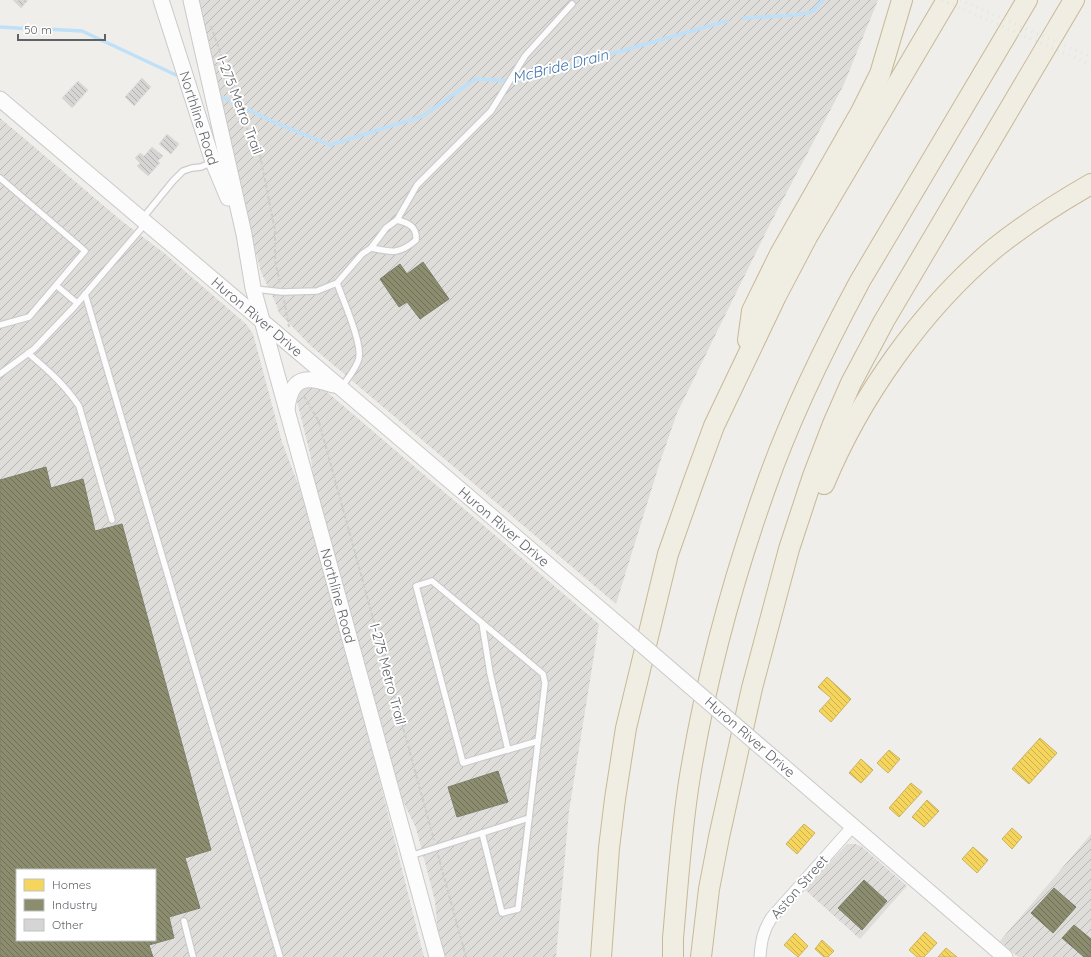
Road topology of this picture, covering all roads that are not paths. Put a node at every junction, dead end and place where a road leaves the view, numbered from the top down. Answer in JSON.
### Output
{"nodes":[{"id":1,"x":161,"y":0,"type":"edge"},
{"id":2,"x":191,"y":0,"type":"edge"},
{"id":3,"x":902,"y":0,"type":"edge"},
{"id":4,"x":948,"y":0,"type":"edge"},
{"id":5,"x":1027,"y":0,"type":"edge"},
{"id":6,"x":1074,"y":0,"type":"edge"},
{"id":7,"x":572,"y":4,"type":"dead end"},
{"id":8,"x":0,"y":99,"type":"edge"},
{"id":9,"x":214,"y":162,"type":"junction"},
{"id":10,"x":0,"y":178,"type":"edge"},
{"id":11,"x":1091,"y":184,"type":"edge"},
{"id":12,"x":397,"y":220,"type":"junction"},
{"id":13,"x":144,"y":221,"type":"junction"},
{"id":14,"x":244,"y":234,"type":"junction"},
{"id":15,"x":371,"y":248,"type":"junction"},
{"id":16,"x":337,"y":283,"type":"junction"},
{"id":17,"x":56,"y":286,"type":"junction"},
{"id":18,"x":253,"y":288,"type":"junction"},
{"id":19,"x":85,"y":294,"type":"junction"},
{"id":20,"x":77,"y":303,"type":"junction"},
{"id":21,"x":262,"y":321,"type":"junction"},
{"id":22,"x":0,"y":325,"type":"edge"},
{"id":23,"x":28,"y":353,"type":"junction"},
{"id":24,"x":745,"y":362,"type":"junction"},
{"id":25,"x":0,"y":374,"type":"edge"},
{"id":26,"x":341,"y":388,"type":"junction"},
{"id":27,"x":287,"y":410,"type":"junction"},
{"id":28,"x":112,"y":520,"type":"dead end"},
{"id":29,"x":482,"y":623,"type":"junction"},
{"id":30,"x":766,"y":635,"type":"junction"},
{"id":31,"x":538,"y":742,"type":"junction"},
{"id":32,"x":508,"y":750,"type":"junction"},
{"id":33,"x":529,"y":818,"type":"junction"},
{"id":34,"x":853,"y":826,"type":"junction"},
{"id":35,"x":482,"y":833,"type":"junction"},
{"id":36,"x":410,"y":856,"type":"junction"},
{"id":37,"x":184,"y":921,"type":"dead end"},
{"id":38,"x":193,"y":957,"type":"edge"},
{"id":39,"x":280,"y":957,"type":"edge"},
{"id":40,"x":437,"y":957,"type":"edge"},
{"id":41,"x":601,"y":957,"type":"edge"},
{"id":42,"x":673,"y":957,"type":"edge"},
{"id":43,"x":701,"y":957,"type":"edge"},
{"id":44,"x":760,"y":957,"type":"edge"},
{"id":45,"x":1005,"y":957,"type":"edge"}],
"edges":[{"from":1,"to":9,"type":"main road","name":"Northline Road"},
{"from":2,"to":14,"type":"main road","name":"Northline Road"},
{"from":3,"to":24,"type":"highway"},
{"from":4,"to":24,"type":"highway"},
{"from":5,"to":42,"type":"highway"},
{"from":6,"to":30,"type":"highway"},
{"from":7,"to":12,"type":"lane"},
{"from":8,"to":13,"type":"main road","name":"Huron River Drive"},
{"from":9,"to":13,"type":"lane"},
{"from":9,"to":14,"type":"main road","name":"Northline Road"},
{"from":10,"to":17,"type":"lane"},
{"from":11,"to":30,"type":"highway"},
{"from":12,"to":15,"type":"lane"},
{"from":12,"to":15,"type":"lane"},
{"from":13,"to":19,"type":"lane"},
{"from":13,"to":21,"type":"main road","name":"Huron River Drive"},
{"from":14,"to":18,"type":"main road","name":"Northline Road"},
{"from":15,"to":16,"type":"lane"},
{"from":16,"to":18,"type":"lane"},
{"from":16,"to":26,"type":"lane"},
{"from":17,"to":20,"type":"lane"},
{"from":17,"to":22,"type":"lane"},
{"from":18,"to":21,"type":"main road","name":"Northline Road"},
{"from":19,"to":20,"type":"lane"},
{"from":19,"to":39,"type":"lane"},
{"from":20,"to":23,"type":"lane"},
{"from":21,"to":26,"type":"main road","name":"Huron River Drive"},
{"from":21,"to":27,"type":"main road","name":"Northline Road"},
{"from":23,"to":25,"type":"lane"},
{"from":23,"to":28,"type":"lane"},
{"from":24,"to":41,"type":"highway"},
{"from":26,"to":27,"type":"main road"},
{"from":26,"to":34,"type":"main road","name":"Huron River Drive","bridge":true},
{"from":27,"to":36,"type":"main road","name":"Northline Road"},
{"from":29,"to":31,"type":"lane"},
{"from":29,"to":32,"type":"lane"},
{"from":29,"to":32,"type":"lane"},
{"from":30,"to":43,"type":"highway"},
{"from":31,"to":32,"type":"lane"},
{"from":31,"to":33,"type":"lane"},
{"from":33,"to":35,"type":"lane"},
{"from":33,"to":35,"type":"lane"},
{"from":34,"to":44,"type":"street","name":"Aston Street"},
{"from":34,"to":45,"type":"main road","name":"Huron River Drive"},
{"from":35,"to":36,"type":"lane"},
{"from":36,"to":40,"type":"main road","name":"Northline Road"},
{"from":37,"to":38,"type":"lane"}]}
